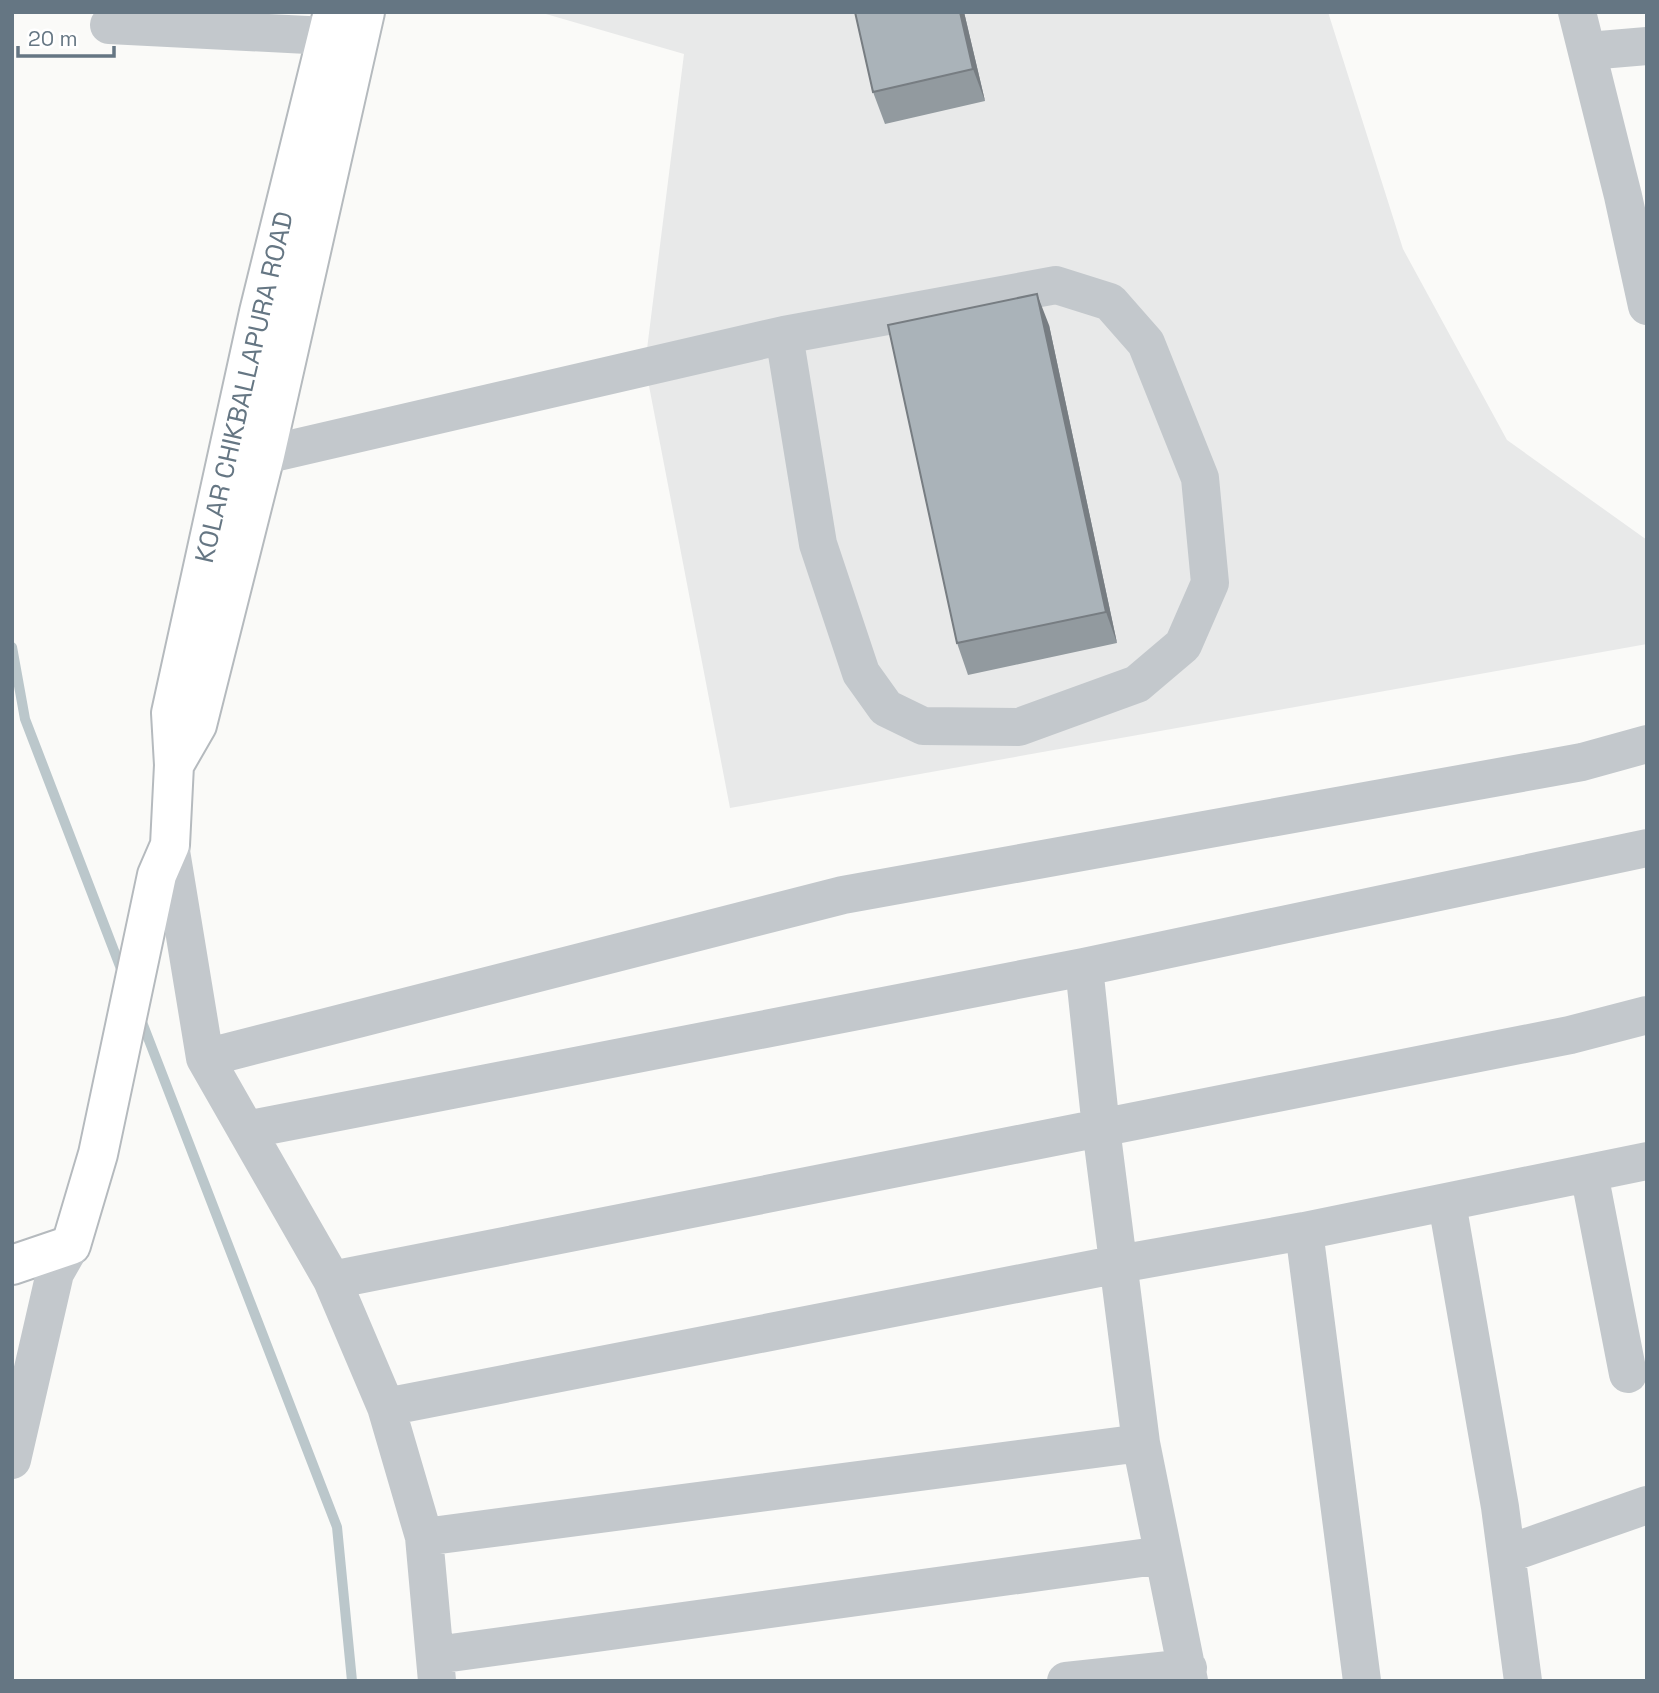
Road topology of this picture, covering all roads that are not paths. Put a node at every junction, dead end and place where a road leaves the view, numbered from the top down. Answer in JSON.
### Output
{"nodes":[{"id":1,"x":365,"y":12,"type":"edge"},
{"id":2,"x":1577,"y":12,"type":"edge"},
{"id":3,"x":330,"y":24,"type":"edge"},
{"id":4,"x":109,"y":25,"type":"dead end"},
{"id":5,"x":1647,"y":46,"type":"edge"},
{"id":6,"x":1588,"y":51,"type":"junction"},
{"id":7,"x":1635,"y":195,"type":"edge"},
{"id":8,"x":1647,"y":306,"type":"edge"},
{"id":9,"x":784,"y":335,"type":"junction"},
{"id":10,"x":265,"y":456,"type":"junction"},
{"id":11,"x":1647,"y":744,"type":"edge"},
{"id":12,"x":174,"y":765,"type":"junction"},
{"id":13,"x":1647,"y":848,"type":"edge"},
{"id":14,"x":164,"y":860,"type":"junction"},
{"id":15,"x":1084,"y":967,"type":"junction"},
{"id":16,"x":1647,"y":1015,"type":"edge"},
{"id":17,"x":205,"y":1058,"type":"junction"},
{"id":18,"x":1101,"y":1128,"type":"junction"},
{"id":19,"x":246,"y":1130,"type":"junction"},
{"id":20,"x":1647,"y":1161,"type":"edge"},
{"id":21,"x":1589,"y":1174,"type":"junction"},
{"id":22,"x":1447,"y":1203,"type":"junction"},
{"id":23,"x":1304,"y":1231,"type":"junction"},
{"id":24,"x":71,"y":1245,"type":"junction"},
{"id":25,"x":1119,"y":1264,"type":"junction"},
{"id":26,"x":12,"y":1265,"type":"edge"},
{"id":27,"x":332,"y":1280,"type":"junction"},
{"id":28,"x":1628,"y":1374,"type":"dead end"},
{"id":29,"x":386,"y":1407,"type":"junction"},
{"id":30,"x":1141,"y":1443,"type":"junction"},
{"id":31,"x":12,"y":1460,"type":"edge"},
{"id":32,"x":1647,"y":1505,"type":"edge"},
{"id":33,"x":424,"y":1537,"type":"junction"},
{"id":34,"x":1507,"y":1554,"type":"junction"},
{"id":35,"x":1163,"y":1555,"type":"junction"},
{"id":36,"x":436,"y":1668,"type":"edge"},
{"id":37,"x":1188,"y":1674,"type":"edge"},
{"id":38,"x":1066,"y":1681,"type":"edge"},
{"id":39,"x":1362,"y":1681,"type":"edge"},
{"id":40,"x":1523,"y":1681,"type":"edge"}],
"edges":[{"from":1,"to":10,"type":"main road"},
{"from":2,"to":6,"type":"street"},
{"from":3,"to":4,"type":"street"},
{"from":3,"to":12,"type":"main road","name":"KOLAR CHIKBALLAPURA ROAD"},
{"from":5,"to":6,"type":"street"},
{"from":6,"to":7,"type":"street"},
{"from":7,"to":8,"type":"street"},
{"from":9,"to":9,"type":"street"},
{"from":9,"to":10,"type":"street"},
{"from":10,"to":12,"type":"main road"},
{"from":11,"to":17,"type":"street"},
{"from":12,"to":14,"type":"main road","name":"KOLAR CHIKBALLAPURA ROAD"},
{"from":13,"to":15,"type":"street"},
{"from":14,"to":17,"type":"street"},
{"from":14,"to":24,"type":"main road","name":"KOLAR CHIKBALLAPURA ROAD"},
{"from":15,"to":18,"type":"street"},
{"from":15,"to":19,"type":"street"},
{"from":16,"to":18,"type":"street"},
{"from":17,"to":19,"type":"street"},
{"from":18,"to":25,"type":"street"},
{"from":18,"to":27,"type":"street"},
{"from":19,"to":27,"type":"street"},
{"from":20,"to":21,"type":"street"},
{"from":21,"to":22,"type":"street"},
{"from":21,"to":28,"type":"street"},
{"from":22,"to":23,"type":"street"},
{"from":22,"to":34,"type":"street"},
{"from":23,"to":25,"type":"street"},
{"from":23,"to":39,"type":"street"},
{"from":24,"to":26,"type":"main road"},
{"from":24,"to":31,"type":"street"},
{"from":25,"to":29,"type":"street"},
{"from":25,"to":30,"type":"street"},
{"from":27,"to":29,"type":"street"},
{"from":29,"to":33,"type":"street"},
{"from":30,"to":33,"type":"street"},
{"from":30,"to":35,"type":"street"},
{"from":32,"to":34,"type":"street"},
{"from":33,"to":36,"type":"street"},
{"from":34,"to":40,"type":"street"},
{"from":35,"to":36,"type":"street"},
{"from":35,"to":37,"type":"street"},
{"from":37,"to":38,"type":"street"}]}
